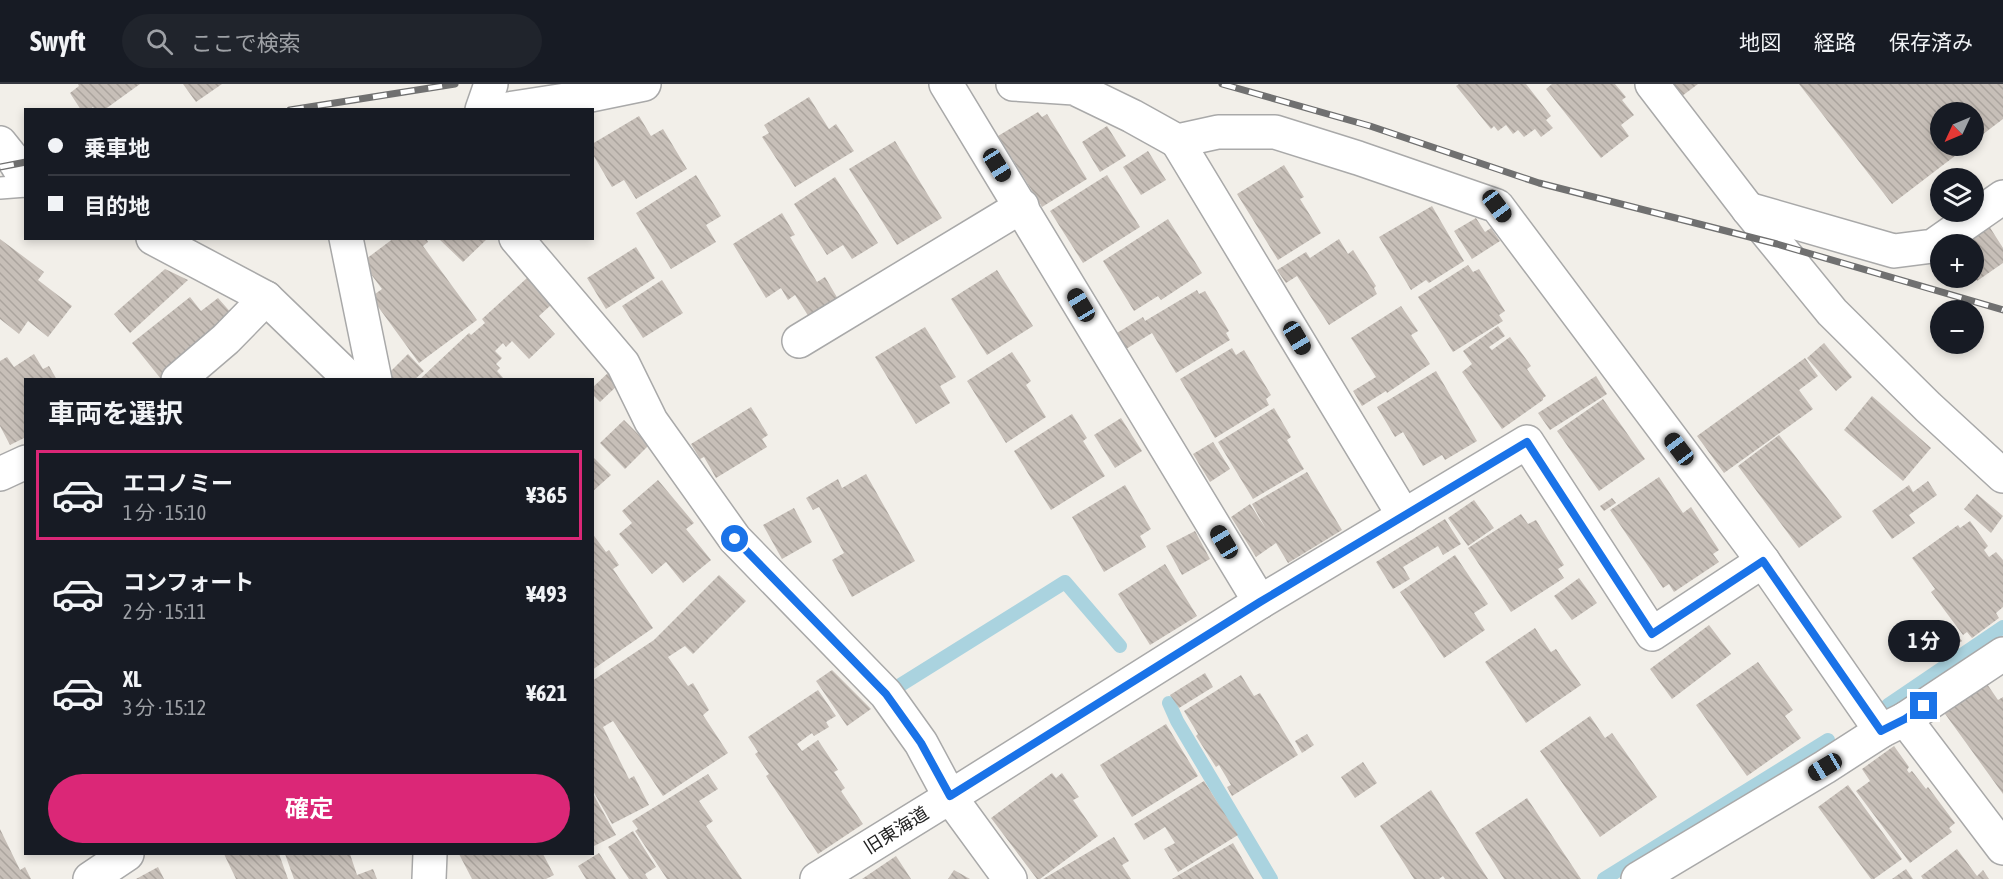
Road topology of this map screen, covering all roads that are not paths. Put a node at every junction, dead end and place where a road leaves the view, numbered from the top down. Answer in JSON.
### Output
{"nodes":[{"id":1,"x":491,"y":84,"type":"edge"},
{"id":2,"x":644,"y":84,"type":"edge"},
{"id":3,"x":946,"y":84,"type":"edge"},
{"id":4,"x":1013,"y":84,"type":"edge"},
{"id":5,"x":1652,"y":84,"type":"edge"},
{"id":6,"x":483,"y":108,"type":"edge"},
{"id":7,"x":513,"y":108,"type":"edge"},
{"id":8,"x":1177,"y":141,"type":"junction"},
{"id":9,"x":0,"y":143,"type":"edge"},
{"id":10,"x":24,"y":177,"type":"edge"},
{"id":11,"x":24,"y":186,"type":"edge"},
{"id":12,"x":0,"y":188,"type":"edge"},
{"id":13,"x":2003,"y":197,"type":"edge"},
{"id":14,"x":1022,"y":206,"type":"junction"},
{"id":15,"x":1748,"y":209,"type":"junction"},
{"id":16,"x":157,"y":240,"type":"edge"},
{"id":17,"x":346,"y":240,"type":"edge"},
{"id":18,"x":518,"y":240,"type":"edge"},
{"id":19,"x":267,"y":298,"type":"junction"},
{"id":20,"x":799,"y":341,"type":"dead end"},
{"id":21,"x":180,"y":378,"type":"edge"},
{"id":22,"x":349,"y":378,"type":"edge"},
{"id":23,"x":375,"y":378,"type":"edge"},
{"id":24,"x":24,"y":463,"type":"edge"},
{"id":25,"x":0,"y":474,"type":"edge"},
{"id":26,"x":2003,"y":476,"type":"edge"},
{"id":27,"x":1404,"y":516,"type":"junction"},
{"id":28,"x":1763,"y":561,"type":"junction"},
{"id":29,"x":1260,"y":602,"type":"junction"},
{"id":30,"x":2003,"y":654,"type":"edge"},
{"id":31,"x":1893,"y":725,"type":"junction"},
{"id":32,"x":950,"y":796,"type":"junction"},
{"id":33,"x":2003,"y":848,"type":"edge"},
{"id":34,"x":126,"y":855,"type":"edge"},
{"id":35,"x":430,"y":855,"type":"edge"},
{"id":36,"x":90,"y":879,"type":"edge"},
{"id":37,"x":429,"y":879,"type":"edge"},
{"id":38,"x":817,"y":879,"type":"edge"},
{"id":39,"x":1010,"y":879,"type":"edge"},
{"id":40,"x":1638,"y":879,"type":"edge"}],
"edges":[{"from":1,"to":6,"type":"street"},
{"from":2,"to":7,"type":"street"},
{"from":3,"to":14,"type":"street"},
{"from":4,"to":8,"type":"street"},
{"from":5,"to":15,"type":"street"},
{"from":8,"to":27,"type":"street"},
{"from":8,"to":28,"type":"street"},
{"from":9,"to":10,"type":"street"},
{"from":11,"to":12,"type":"lane"},
{"from":13,"to":15,"type":"street"},
{"from":14,"to":20,"type":"street"},
{"from":14,"to":29,"type":"street"},
{"from":15,"to":26,"type":"street"},
{"from":16,"to":19,"type":"street"},
{"from":17,"to":23,"type":"street"},
{"from":18,"to":32,"type":"street"},
{"from":19,"to":21,"type":"street"},
{"from":19,"to":22,"type":"street"},
{"from":24,"to":25,"type":"street"},
{"from":27,"to":28,"type":"street","name":"旧東海道"},
{"from":27,"to":29,"type":"street","name":"旧東海道"},
{"from":28,"to":31,"type":"street"},
{"from":29,"to":32,"type":"street","name":"旧東海道"},
{"from":30,"to":31,"type":"street"},
{"from":31,"to":33,"type":"street"},
{"from":31,"to":40,"type":"street"},
{"from":32,"to":38,"type":"street","name":"旧東海道"},
{"from":32,"to":39,"type":"street"},
{"from":34,"to":36,"type":"street"},
{"from":35,"to":37,"type":"street"}]}
